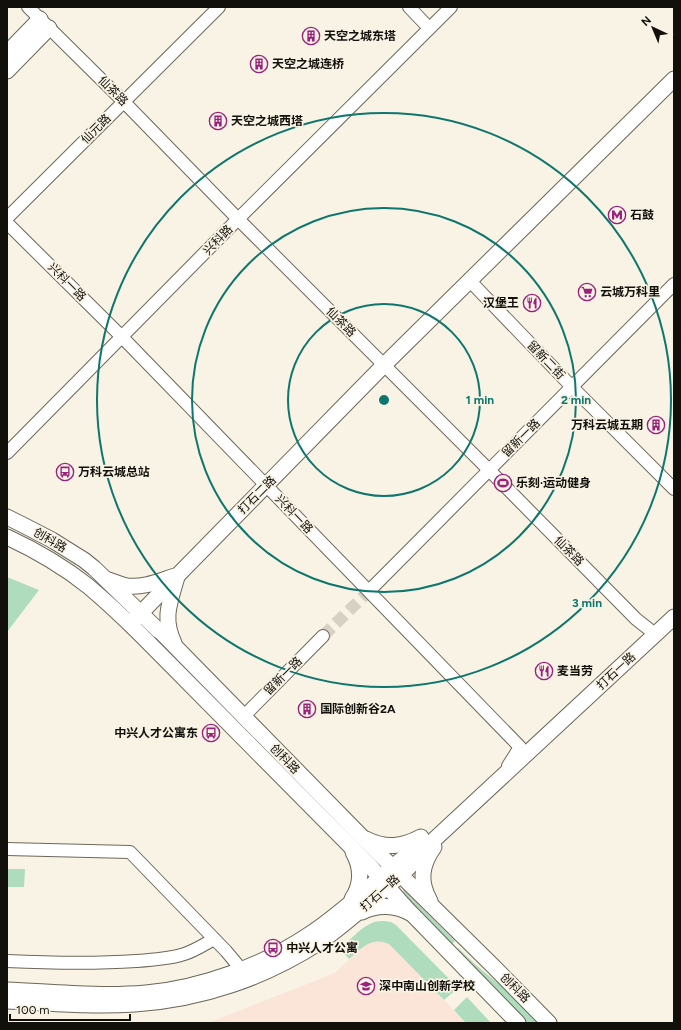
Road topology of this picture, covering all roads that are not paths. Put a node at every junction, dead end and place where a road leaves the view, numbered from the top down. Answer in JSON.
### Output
{"nodes":[{"id":1,"x":28,"y":7,"type":"edge"},
{"id":2,"x":219,"y":7,"type":"edge"},
{"id":3,"x":409,"y":7,"type":"edge"},
{"id":4,"x":451,"y":7,"type":"edge"},
{"id":5,"x":45,"y":24,"type":"junction"},
{"id":6,"x":429,"y":28,"type":"junction"},
{"id":7,"x":7,"y":53,"type":"edge"},
{"id":8,"x":7,"y":70,"type":"edge"},
{"id":9,"x":674,"y":79,"type":"edge"},
{"id":10,"x":124,"y":102,"type":"junction"},
{"id":11,"x":7,"y":218,"type":"edge"},
{"id":12,"x":238,"y":219,"type":"junction"},
{"id":13,"x":7,"y":223,"type":"edge"},
{"id":14,"x":470,"y":281,"type":"junction"},
{"id":15,"x":674,"y":284,"type":"edge"},
{"id":16,"x":122,"y":337,"type":"junction"},
{"id":17,"x":384,"y":365,"type":"junction"},
{"id":18,"x":572,"y":387,"type":"junction"},
{"id":19,"x":7,"y":453,"type":"edge"},
{"id":20,"x":489,"y":470,"type":"junction"},
{"id":21,"x":266,"y":485,"type":"junction"},
{"id":22,"x":674,"y":489,"type":"edge"},
{"id":23,"x":7,"y":517,"type":"edge"},
{"id":24,"x":7,"y":536,"type":"edge"},
{"id":25,"x":177,"y":576,"type":"junction"},
{"id":26,"x":104,"y":579,"type":"junction"},
{"id":27,"x":368,"y":591,"type":"junction"},
{"id":28,"x":674,"y":605,"type":"edge"},
{"id":29,"x":141,"y":613,"type":"junction"},
{"id":30,"x":674,"y":617,"type":"edge"},
{"id":31,"x":130,"y":624,"type":"junction"},
{"id":32,"x":652,"y":631,"type":"junction"},
{"id":33,"x":323,"y":636,"type":"tunnel mouth"},
{"id":34,"x":176,"y":647,"type":"junction"},
{"id":35,"x":244,"y":716,"type":"junction"},
{"id":36,"x":520,"y":747,"type":"junction"},
{"id":37,"x":502,"y":777,"type":"junction"},
{"id":38,"x":431,"y":832,"type":"junction"},
{"id":39,"x":355,"y":840,"type":"junction"},
{"id":40,"x":7,"y":849,"type":"edge"},
{"id":41,"x":422,"y":852,"type":"junction"},
{"id":42,"x":396,"y":871,"type":"junction"},
{"id":43,"x":384,"y":882,"type":"junction"},
{"id":44,"x":433,"y":907,"type":"junction"},
{"id":45,"x":349,"y":913,"type":"junction"},
{"id":46,"x":412,"y":914,"type":"junction"},
{"id":47,"x":463,"y":937,"type":"junction"},
{"id":48,"x":214,"y":939,"type":"junction"},
{"id":49,"x":448,"y":953,"type":"junction"},
{"id":50,"x":7,"y":961,"type":"edge"},
{"id":51,"x":241,"y":969,"type":"junction"},
{"id":52,"x":7,"y":990,"type":"edge"},
{"id":53,"x":7,"y":1001,"type":"edge"},
{"id":54,"x":518,"y":1023,"type":"edge"},
{"id":55,"x":549,"y":1023,"type":"edge"}],
"edges":[{"from":1,"to":5,"type":"street","name":"仙茶路"},
{"from":2,"to":10,"type":"street","name":"仙元路"},
{"from":3,"to":6,"type":"street"},
{"from":4,"to":6,"type":"street","name":"兴科路"},
{"from":5,"to":7,"type":"main road"},
{"from":5,"to":8,"type":"main road"},
{"from":5,"to":10,"type":"street","name":"仙茶路"},
{"from":6,"to":12,"type":"street","name":"兴科路"},
{"from":9,"to":14,"type":"main road","name":"打石二路"},
{"from":10,"to":11,"type":"street","name":"仙元路"},
{"from":10,"to":12,"type":"street","name":"仙茶路"},
{"from":12,"to":16,"type":"street","name":"兴科路"},
{"from":12,"to":17,"type":"street","name":"仙茶路"},
{"from":13,"to":16,"type":"street","name":"兴科一路"},
{"from":14,"to":17,"type":"main road","name":"打石二路"},
{"from":14,"to":18,"type":"street","name":"留新二街"},
{"from":15,"to":18,"type":"street","name":"留新一路"},
{"from":16,"to":19,"type":"street","name":"兴科路"},
{"from":16,"to":21,"type":"street","name":"兴科一路"},
{"from":17,"to":20,"type":"street","name":"仙茶路"},
{"from":17,"to":21,"type":"main road","name":"打石二路"},
{"from":18,"to":20,"type":"street","name":"留新一路"},
{"from":18,"to":22,"type":"street","name":"留新二街"},
{"from":20,"to":27,"type":"street","name":"留新一路"},
{"from":20,"to":32,"type":"street","name":"仙茶路"},
{"from":21,"to":25,"type":"main road","name":"打石二路"},
{"from":21,"to":27,"type":"street","name":"兴科一路"},
{"from":23,"to":26,"type":"main road","name":"创科路"},
{"from":24,"to":31,"type":"main road","name":"创科路"},
{"from":25,"to":26,"type":"main road"},
{"from":25,"to":29,"type":"main road","name":"打石二路"},
{"from":25,"to":34,"type":"main road"},
{"from":26,"to":29,"type":"main road","name":"创科路"},
{"from":27,"to":36,"type":"street","name":"兴科一路"},
{"from":28,"to":32,"type":"main road","name":"打石一路"},
{"from":29,"to":31,"type":"main road","name":"打石二路"},
{"from":29,"to":34,"type":"main road","name":"创科路"},
{"from":30,"to":32,"type":"main road","name":"打石一路"},
{"from":31,"to":39,"type":"main road","name":"创科路"},
{"from":32,"to":36,"type":"main road","name":"打石一路"},
{"from":32,"to":37,"type":"main road","name":"打石一路"},
{"from":33,"to":35,"type":"street","name":"留新一路"},
{"from":34,"to":35,"type":"main road","name":"创科路"},
{"from":35,"to":39,"type":"main road","name":"创科路"},
{"from":36,"to":37,"type":"street"},
{"from":36,"to":38,"type":"main road","name":"打石一路"},
{"from":37,"to":41,"type":"main road","name":"打石一路"},
{"from":38,"to":39,"type":"main road"},
{"from":38,"to":42,"type":"main road","name":"打石一路"},
{"from":39,"to":42,"type":"main road","name":"创科路"},
{"from":39,"to":43,"type":"main road","name":"创科路"},
{"from":39,"to":45,"type":"main road"},
{"from":40,"to":48,"type":"street"},
{"from":41,"to":42,"type":"main road","name":"打石一路"},
{"from":41,"to":44,"type":"main road"},
{"from":42,"to":43,"type":"main road","name":"打石一路"},
{"from":42,"to":44,"type":"main road","name":"创科路"},
{"from":43,"to":45,"type":"main road","name":"打石一路"},
{"from":43,"to":46,"type":"main road","name":"创科路"},
{"from":44,"to":47,"type":"main road","name":"创科路"},
{"from":45,"to":46,"type":"main road"},
{"from":45,"to":51,"type":"main road","name":"打石一路"},
{"from":45,"to":53,"type":"main road","name":"打石一路"},
{"from":46,"to":49,"type":"main road","name":"创科路"},
{"from":47,"to":49,"type":"main road"},
{"from":47,"to":55,"type":"main road","name":"创科路"},
{"from":48,"to":50,"type":"street"},
{"from":48,"to":51,"type":"street"},
{"from":49,"to":54,"type":"main road","name":"创科路"},
{"from":51,"to":52,"type":"main road","name":"打石一路"}]}
